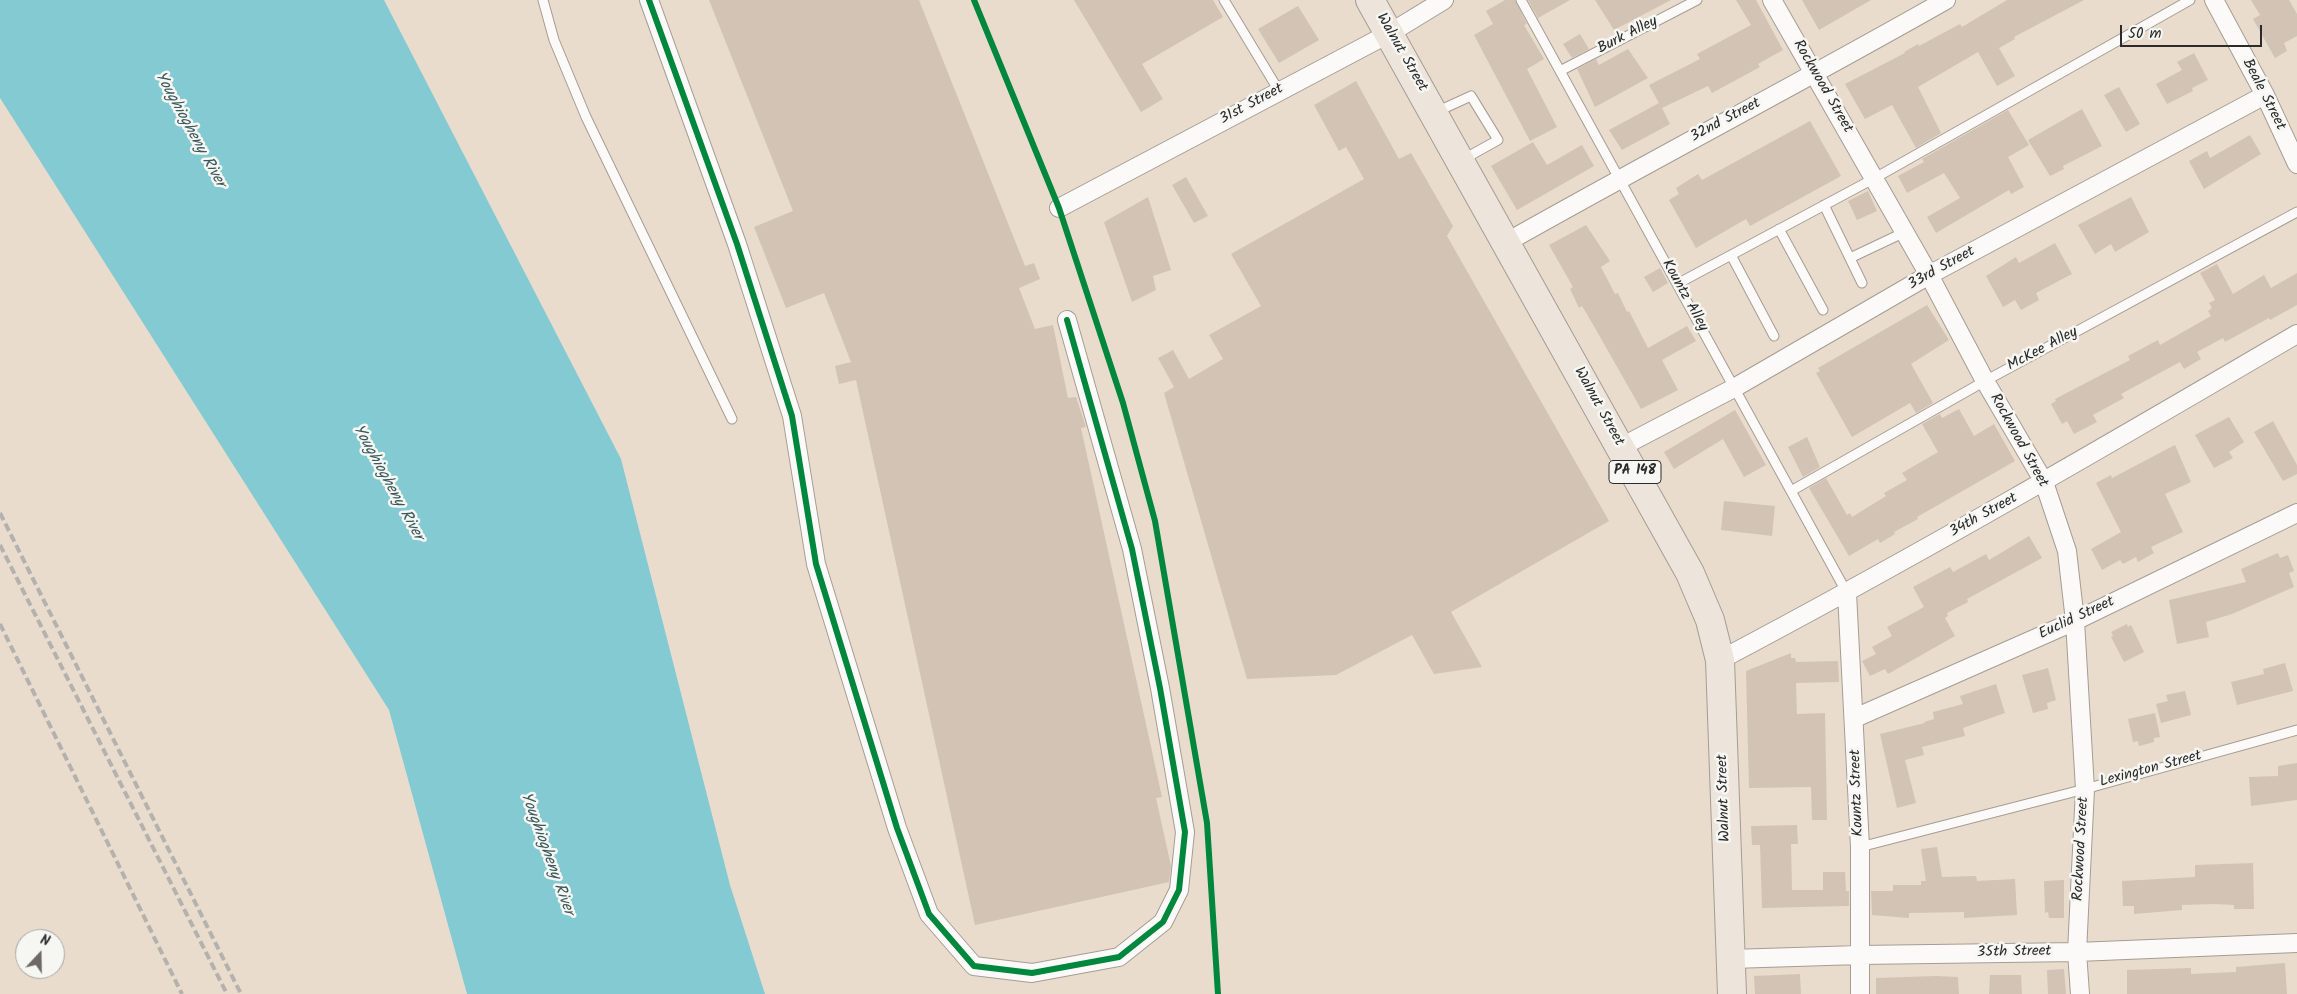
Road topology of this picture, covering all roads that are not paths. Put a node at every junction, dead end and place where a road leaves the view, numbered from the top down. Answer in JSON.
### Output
{"nodes":[{"id":1,"x":543,"y":0,"type":"edge"},
{"id":2,"x":649,"y":0,"type":"edge"},
{"id":3,"x":1224,"y":0,"type":"edge"},
{"id":4,"x":1370,"y":0,"type":"edge"},
{"id":5,"x":1444,"y":0,"type":"edge"},
{"id":6,"x":1521,"y":0,"type":"edge"},
{"id":7,"x":1697,"y":0,"type":"edge"},
{"id":8,"x":1772,"y":0,"type":"edge"},
{"id":9,"x":1946,"y":0,"type":"edge"},
{"id":10,"x":2190,"y":0,"type":"edge"},
{"id":11,"x":2214,"y":0,"type":"edge"},
{"id":12,"x":1390,"y":32,"type":"junction"},
{"id":13,"x":1560,"y":71,"type":"junction"},
{"id":14,"x":1816,"y":74,"type":"junction"},
{"id":15,"x":1279,"y":91,"type":"junction"},
{"id":16,"x":2265,"y":95,"type":"junction"},
{"id":17,"x":1435,"y":113,"type":"junction"},
{"id":18,"x":1461,"y":161,"type":"junction"},
{"id":19,"x":2297,"y":164,"type":"edge"},
{"id":20,"x":1619,"y":178,"type":"junction"},
{"id":21,"x":1874,"y":178,"type":"junction"},
{"id":22,"x":1824,"y":205,"type":"junction"},
{"id":23,"x":1059,"y":208,"type":"dead end"},
{"id":24,"x":2297,"y":212,"type":"edge"},
{"id":25,"x":1779,"y":229,"type":"junction"},
{"id":26,"x":1904,"y":232,"type":"junction"},
{"id":27,"x":1507,"y":242,"type":"junction"},
{"id":28,"x":1731,"y":255,"type":"junction"},
{"id":29,"x":1850,"y":258,"type":"junction"},
{"id":30,"x":1929,"y":275,"type":"junction"},
{"id":31,"x":1862,"y":283,"type":"dead end"},
{"id":32,"x":1677,"y":284,"type":"junction"},
{"id":33,"x":1823,"y":310,"type":"dead end"},
{"id":34,"x":1067,"y":320,"type":"dead end"},
{"id":35,"x":2297,"y":334,"type":"edge"},
{"id":36,"x":1774,"y":336,"type":"dead end"},
{"id":37,"x":1985,"y":381,"type":"junction"},
{"id":38,"x":1734,"y":388,"type":"junction"},
{"id":39,"x":732,"y":420,"type":"dead end"},
{"id":40,"x":1621,"y":447,"type":"junction"},
{"id":41,"x":2044,"y":482,"type":"junction"},
{"id":42,"x":1791,"y":491,"type":"junction"},
{"id":43,"x":2297,"y":513,"type":"edge"},
{"id":44,"x":1847,"y":593,"type":"junction"},
{"id":45,"x":2075,"y":621,"type":"junction"},
{"id":46,"x":1720,"y":660,"type":"junction"},
{"id":47,"x":1855,"y":718,"type":"junction"},
{"id":48,"x":2297,"y":730,"type":"edge"},
{"id":49,"x":2085,"y":789,"type":"junction"},
{"id":50,"x":1860,"y":847,"type":"junction"},
{"id":51,"x":2297,"y":943,"type":"edge"},
{"id":52,"x":2077,"y":952,"type":"junction"},
{"id":53,"x":1859,"y":955,"type":"junction"},
{"id":54,"x":1731,"y":959,"type":"junction"},
{"id":55,"x":1732,"y":994,"type":"edge"},
{"id":56,"x":1860,"y":994,"type":"edge"},
{"id":57,"x":2080,"y":994,"type":"edge"}],
"edges":[{"from":1,"to":39,"type":"lane"},
{"from":2,"to":34,"type":"street"},
{"from":3,"to":15,"type":"lane"},
{"from":4,"to":12,"type":"main road","name":"Walnut Street","number":"PA 148"},
{"from":5,"to":12,"type":"street","name":"31st Street"},
{"from":6,"to":13,"type":"lane","name":"Kountz Alley"},
{"from":7,"to":13,"type":"lane","name":"Burk Alley"},
{"from":8,"to":14,"type":"street","name":"Rockwood Street"},
{"from":9,"to":14,"type":"street","name":"32nd Street"},
{"from":10,"to":21,"type":"lane"},
{"from":11,"to":16,"type":"street","name":"Beale Street"},
{"from":12,"to":15,"type":"street","name":"31st Street"},
{"from":12,"to":17,"type":"main road","name":"Walnut Street","number":"PA 148"},
{"from":13,"to":20,"type":"lane","name":"Kountz Alley"},
{"from":14,"to":20,"type":"street","name":"32nd Street"},
{"from":14,"to":21,"type":"street","name":"Rockwood Street"},
{"from":15,"to":23,"type":"street","name":"31st Street"},
{"from":16,"to":19,"type":"street","name":"Beale Street"},
{"from":16,"to":30,"type":"street","name":"33rd Street"},
{"from":17,"to":18,"type":"main road","name":"Walnut Street","number":"PA 148"},
{"from":17,"to":18,"type":"lane"},
{"from":18,"to":27,"type":"main road","name":"Walnut Street","number":"PA 148"},
{"from":20,"to":27,"type":"street","name":"32nd Street"},
{"from":20,"to":32,"type":"lane","name":"Kountz Alley"},
{"from":21,"to":22,"type":"lane"},
{"from":21,"to":26,"type":"street","name":"Rockwood Street"},
{"from":22,"to":25,"type":"lane"},
{"from":22,"to":29,"type":"lane"},
{"from":24,"to":37,"type":"lane","name":"McKee Alley"},
{"from":25,"to":28,"type":"lane"},
{"from":25,"to":33,"type":"lane"},
{"from":26,"to":29,"type":"lane"},
{"from":26,"to":30,"type":"street","name":"Rockwood Street"},
{"from":27,"to":40,"type":"main road","name":"Walnut Street","number":"PA 148"},
{"from":28,"to":32,"type":"lane"},
{"from":28,"to":36,"type":"lane"},
{"from":29,"to":31,"type":"lane"},
{"from":30,"to":37,"type":"street","name":"Rockwood Street"},
{"from":30,"to":38,"type":"street","name":"33rd Street"},
{"from":32,"to":38,"type":"lane","name":"Kountz Alley"},
{"from":35,"to":41,"type":"street","name":"34th Street"},
{"from":37,"to":41,"type":"street","name":"Rockwood Street"},
{"from":37,"to":42,"type":"lane","name":"McKee Alley"},
{"from":38,"to":40,"type":"street","name":"33rd Street"},
{"from":38,"to":42,"type":"lane","name":"Kountz Alley"},
{"from":40,"to":46,"type":"main road","name":"Walnut Street","number":"PA 148"},
{"from":41,"to":44,"type":"street","name":"34th Street"},
{"from":41,"to":45,"type":"street","name":"Rockwood Street"},
{"from":42,"to":44,"type":"lane","name":"Kountz Alley"},
{"from":43,"to":45,"type":"street","name":"Euclid Street"},
{"from":44,"to":46,"type":"street","name":"34th Street"},
{"from":44,"to":47,"type":"street","name":"Kountz Street"},
{"from":45,"to":47,"type":"street","name":"Euclid Street"},
{"from":45,"to":49,"type":"street","name":"Rockwood Street"},
{"from":46,"to":54,"type":"main road","name":"Walnut Street","number":"PA 148"},
{"from":47,"to":50,"type":"street","name":"Kountz Street"},
{"from":48,"to":49,"type":"lane","name":"Lexington Street"},
{"from":49,"to":50,"type":"lane","name":"Lexington Street"},
{"from":49,"to":52,"type":"street","name":"Rockwood Street"},
{"from":50,"to":53,"type":"street","name":"Kountz Street"},
{"from":51,"to":52,"type":"street","name":"35th Street"},
{"from":52,"to":53,"type":"street","name":"35th Street"},
{"from":52,"to":57,"type":"street","name":"Rockwood Street"},
{"from":53,"to":54,"type":"street","name":"35th Street"},
{"from":53,"to":56,"type":"street","name":"Kountz Street"},
{"from":54,"to":55,"type":"main road","name":"Walnut Street","number":"PA 148"}]}
